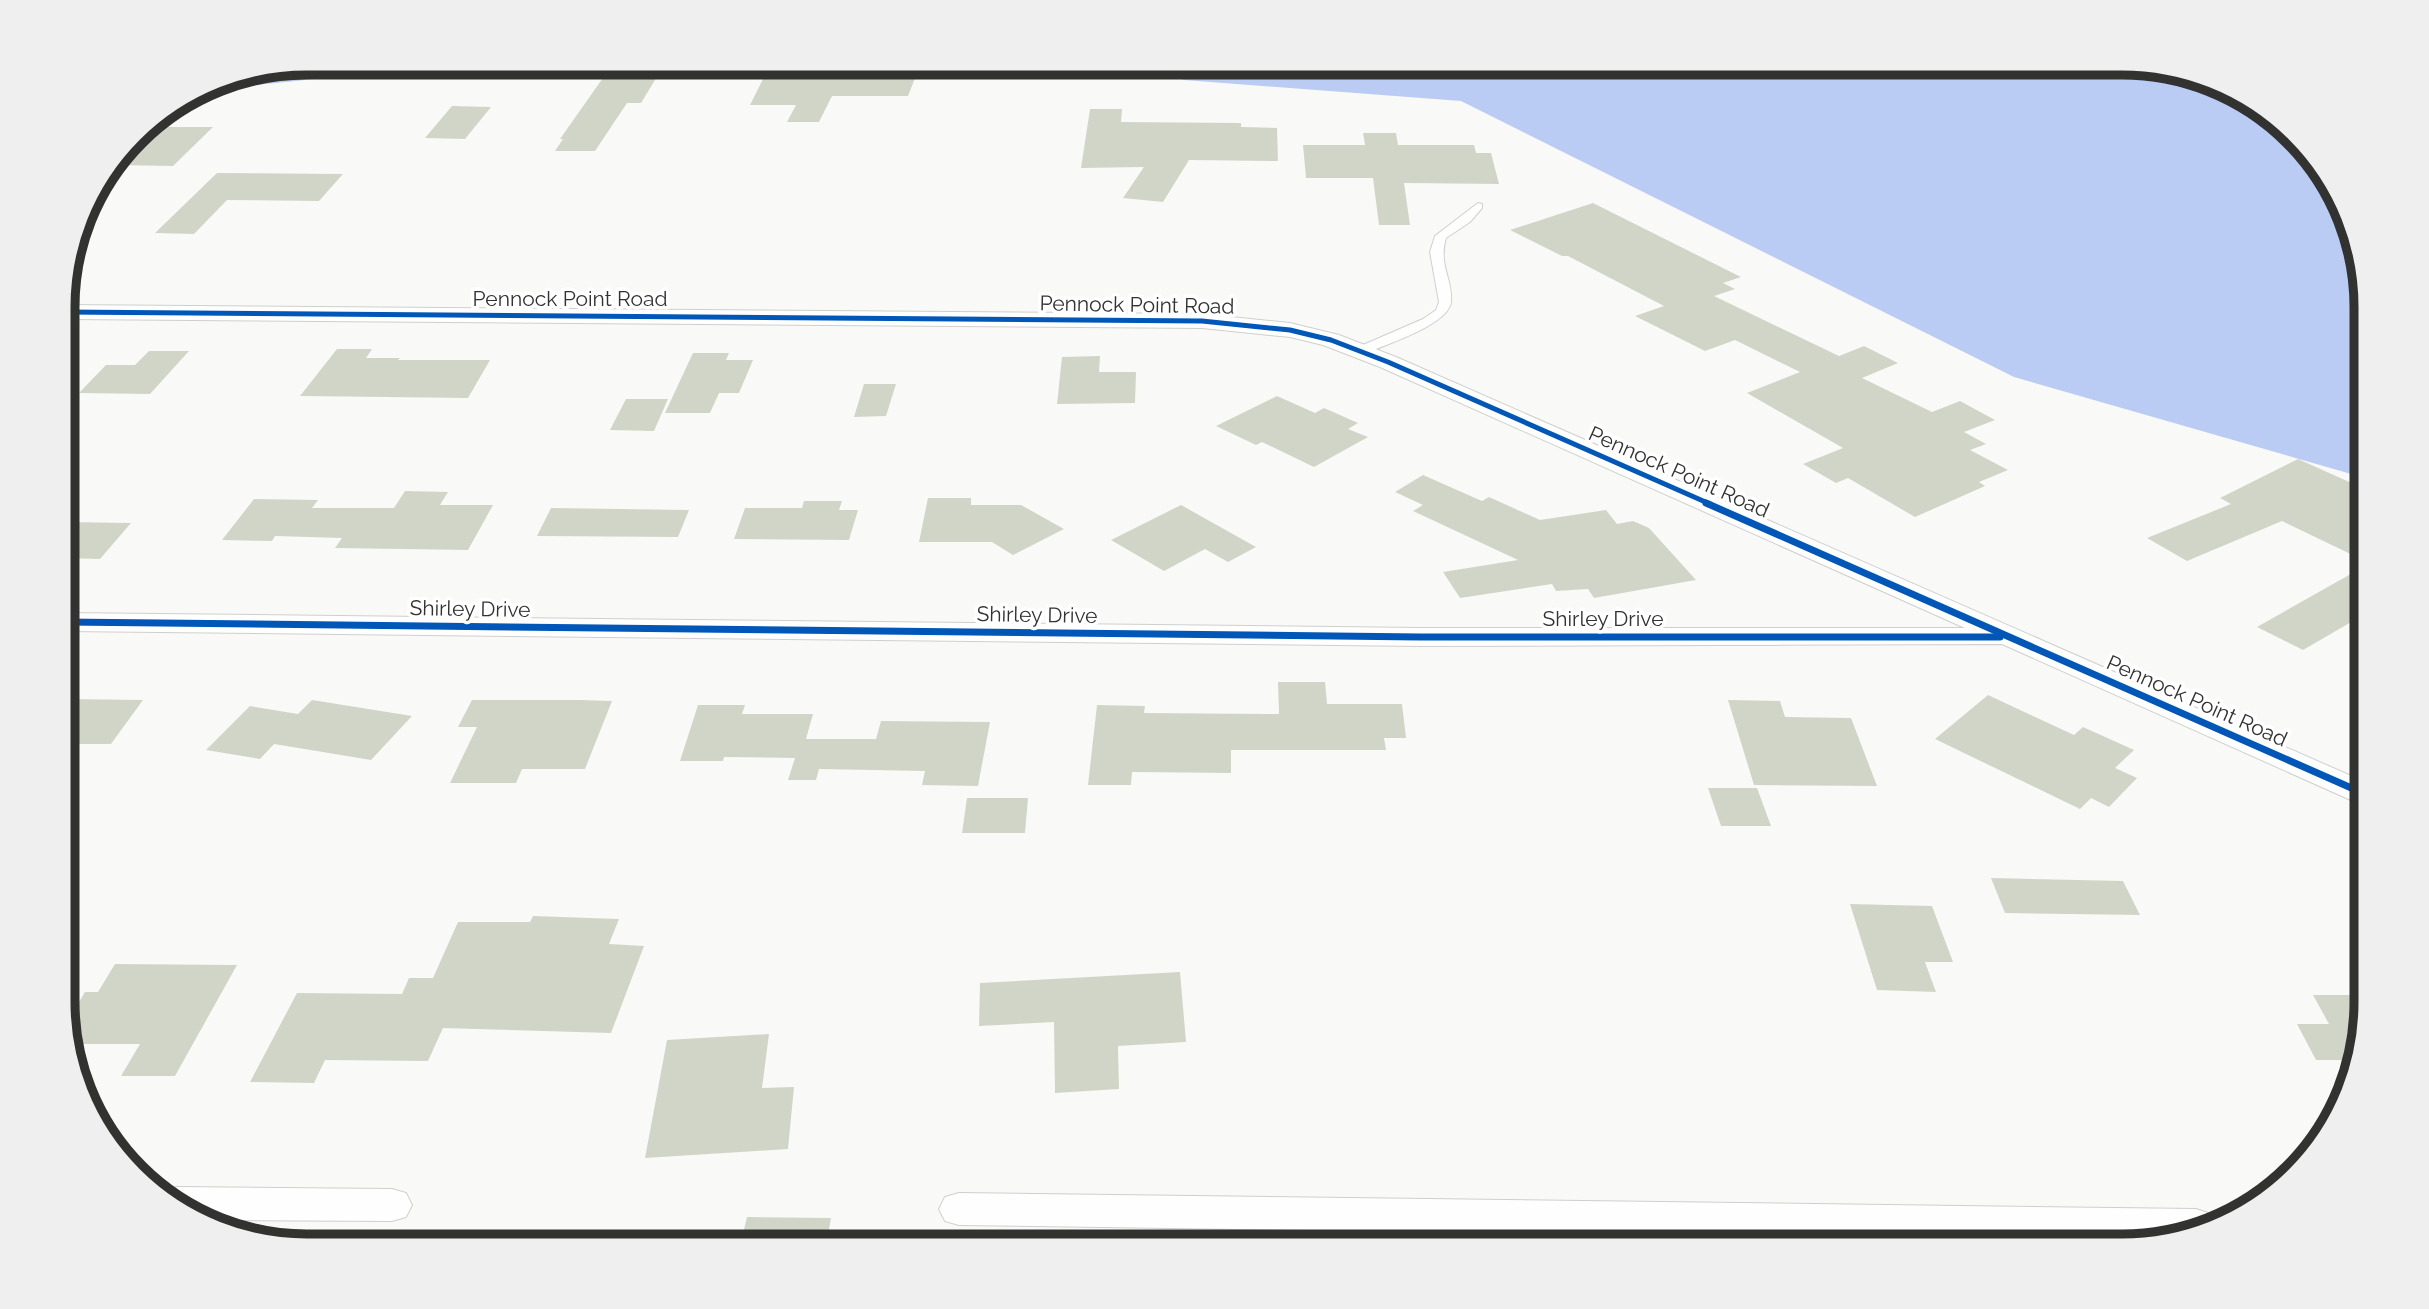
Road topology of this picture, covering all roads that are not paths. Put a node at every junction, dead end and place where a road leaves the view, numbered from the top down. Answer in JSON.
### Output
{"nodes":[{"id":1,"x":1478,"y":206,"type":"dead end"},
{"id":2,"x":76,"y":312,"type":"edge"},
{"id":3,"x":1360,"y":351,"type":"junction"},
{"id":4,"x":76,"y":622,"type":"edge"},
{"id":5,"x":2009,"y":637,"type":"junction"},
{"id":6,"x":2354,"y":789,"type":"edge"},
{"id":7,"x":192,"y":1203,"type":"edge"},
{"id":8,"x":392,"y":1205,"type":"dead end"},
{"id":9,"x":959,"y":1209,"type":"dead end"},
{"id":10,"x":2179,"y":1226,"type":"edge"}],
"edges":[{"from":1,"to":3,"type":"lane"},
{"from":2,"to":3,"type":"street","name":"Pennock Point Road"},
{"from":3,"to":5,"type":"street","name":"Pennock Point Road"},
{"from":4,"to":5,"type":"street","name":"Shirley Drive"},
{"from":5,"to":6,"type":"street","name":"Pennock Point Road"},
{"from":7,"to":8,"type":"street"},
{"from":9,"to":10,"type":"street"}]}
